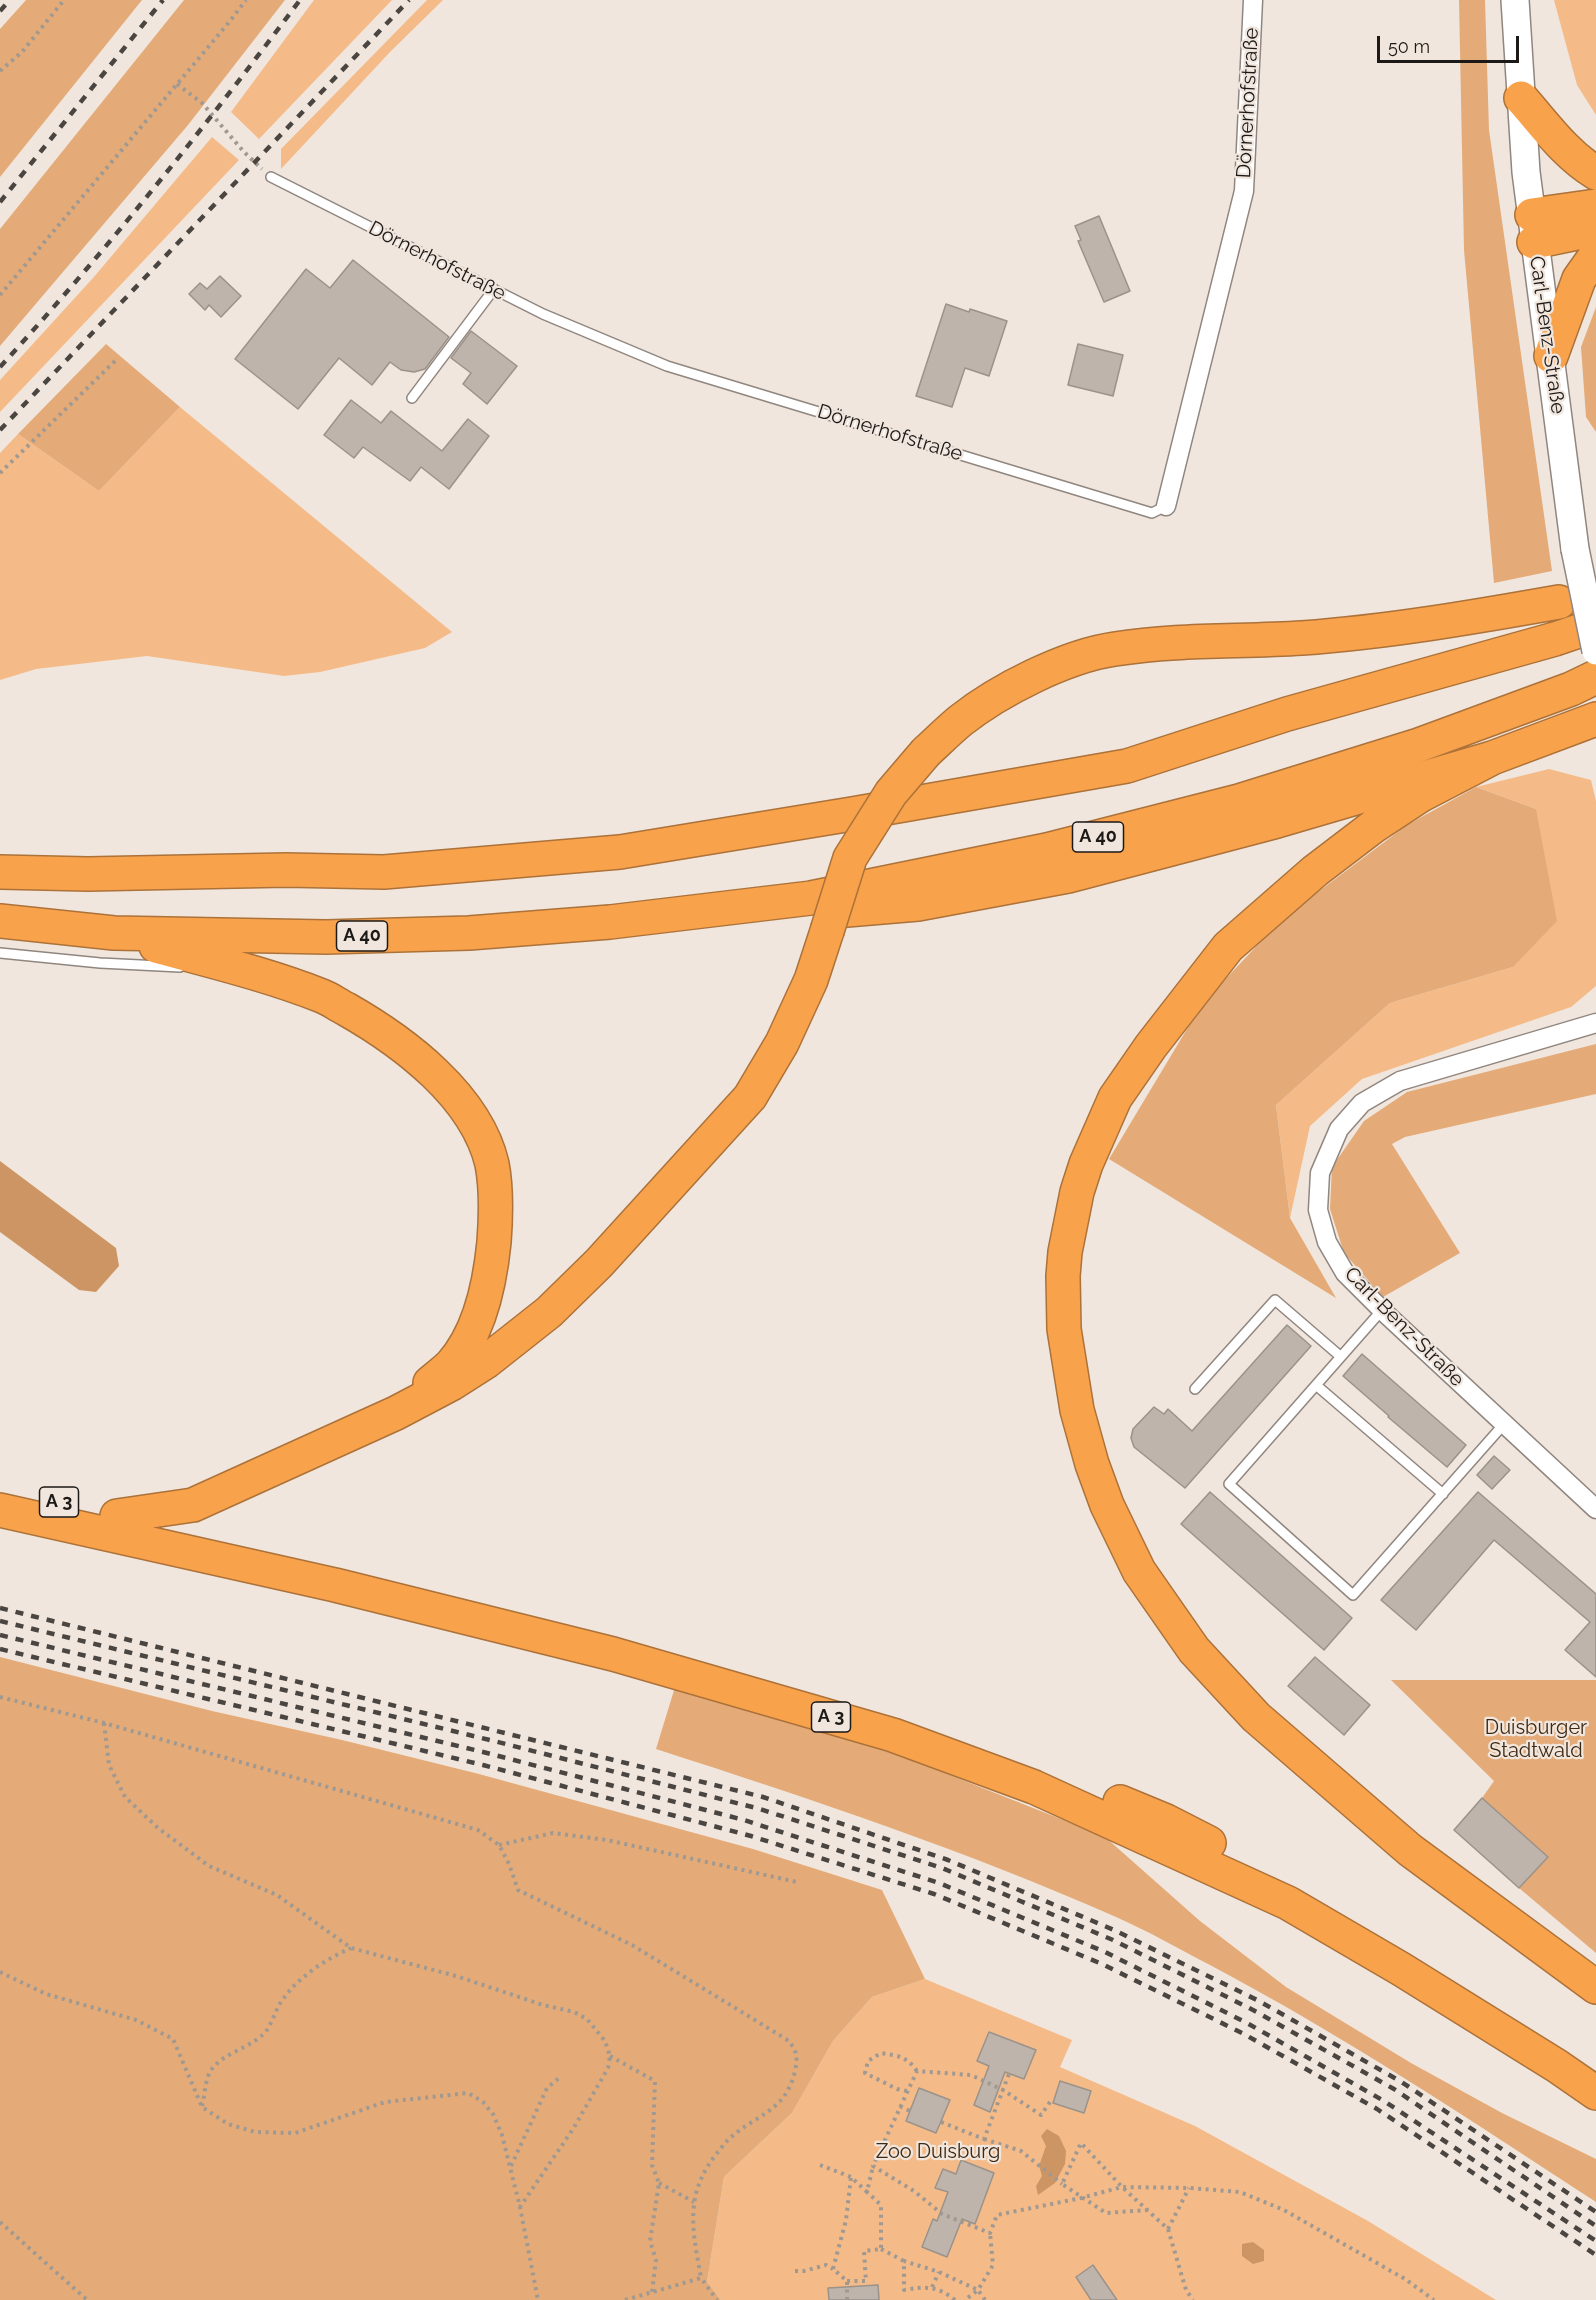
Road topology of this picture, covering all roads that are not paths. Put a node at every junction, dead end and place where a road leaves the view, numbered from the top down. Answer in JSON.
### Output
{"nodes":[{"id":1,"x":1252,"y":0,"type":"edge"},
{"id":2,"x":1517,"y":5,"type":"edge"},
{"id":3,"x":1521,"y":98,"type":"junction"},
{"id":4,"x":1596,"y":172,"type":"edge"},
{"id":5,"x":271,"y":177,"type":"road end"},
{"id":6,"x":1596,"y":206,"type":"edge"},
{"id":7,"x":1533,"y":229,"type":"junction"},
{"id":8,"x":1596,"y":229,"type":"edge"},
{"id":9,"x":1596,"y":255,"type":"edge"},
{"id":10,"x":494,"y":290,"type":"junction"},
{"id":11,"x":1551,"y":356,"type":"junction"},
{"id":12,"x":412,"y":398,"type":"dead end"},
{"id":13,"x":1166,"y":506,"type":"joint"},
{"id":14,"x":1596,"y":587,"type":"edge"},
{"id":15,"x":1558,"y":602,"type":"junction"},
{"id":16,"x":1596,"y":625,"type":"edge"},
{"id":17,"x":1596,"y":651,"type":"edge"},
{"id":18,"x":1596,"y":677,"type":"edge"},
{"id":19,"x":1287,"y":714,"type":"junction"},
{"id":20,"x":1596,"y":718,"type":"edge"},
{"id":21,"x":1492,"y":758,"type":"junction"},
{"id":22,"x":0,"y":872,"type":"edge"},
{"id":23,"x":0,"y":921,"type":"edge"},
{"id":24,"x":610,"y":922,"type":"junction"},
{"id":25,"x":114,"y":933,"type":"junction"},
{"id":26,"x":0,"y":953,"type":"edge"},
{"id":27,"x":240,"y":970,"type":"junction"},
{"id":28,"x":1596,"y":1023,"type":"edge"},
{"id":29,"x":1382,"y":1310,"type":"junction"},
{"id":30,"x":476,"y":1353,"type":"junction"},
{"id":31,"x":1340,"y":1356,"type":"junction"},
{"id":32,"x":1316,"y":1385,"type":"junction"},
{"id":33,"x":1195,"y":1389,"type":"dead end"},
{"id":34,"x":1504,"y":1424,"type":"junction"},
{"id":35,"x":0,"y":1487,"type":"edge"},
{"id":36,"x":1443,"y":1494,"type":"junction"},
{"id":37,"x":1596,"y":1509,"type":"edge"},
{"id":38,"x":0,"y":1510,"type":"edge"},
{"id":39,"x":117,"y":1516,"type":"junction"},
{"id":40,"x":1596,"y":1987,"type":"edge"},
{"id":41,"x":1596,"y":2069,"type":"edge"},
{"id":42,"x":1596,"y":2093,"type":"edge"}],
"edges":[{"from":1,"to":13,"type":"street","name":"Dörnerhofstraße"},
{"from":2,"to":3,"type":"main road","name":"Carl-Benz-Straße"},
{"from":3,"to":4,"type":"highway"},
{"from":3,"to":7,"type":"main road","name":"Carl-Benz-Straße"},
{"from":5,"to":10,"type":"lane","name":"Dörnerhofstraße"},
{"from":6,"to":7,"type":"highway"},
{"from":7,"to":8,"type":"highway"},
{"from":7,"to":11,"type":"main road","name":"Carl-Benz-Straße"},
{"from":9,"to":11,"type":"highway"},
{"from":10,"to":12,"type":"lane"},
{"from":10,"to":13,"type":"lane","name":"Dörnerhofstraße"},
{"from":11,"to":17,"type":"main road","name":"Carl-Benz-Straße","bridge":true},
{"from":14,"to":15,"type":"highway"},
{"from":15,"to":19,"type":"highway"},
{"from":15,"to":30,"type":"highway","bridge":true},
{"from":16,"to":19,"type":"highway"},
{"from":18,"to":24,"type":"highway","number":"A 40"},
{"from":19,"to":22,"type":"highway"},
{"from":20,"to":21,"type":"highway"},
{"from":21,"to":24,"type":"highway"},
{"from":21,"to":40,"type":"highway"},
{"from":23,"to":25,"type":"highway","number":"A 40"},
{"from":24,"to":25,"type":"highway","number":"A 40"},
{"from":25,"to":27,"type":"highway"},
{"from":26,"to":27,"type":"lane"},
{"from":27,"to":30,"type":"highway"},
{"from":28,"to":29,"type":"street","name":"Carl-Benz-Straße"},
{"from":29,"to":31,"type":"lane"},
{"from":29,"to":34,"type":"street","name":"Carl-Benz-Straße"},
{"from":30,"to":39,"type":"highway"},
{"from":31,"to":32,"type":"lane"},
{"from":31,"to":33,"type":"lane"},
{"from":32,"to":36,"type":"lane"},
{"from":32,"to":36,"type":"lane"},
{"from":34,"to":36,"type":"lane"},
{"from":34,"to":37,"type":"street","name":"Carl-Benz-Straße"},
{"from":35,"to":39,"type":"highway","number":"A 3"},
{"from":38,"to":42,"type":"highway","number":"A 3"},
{"from":39,"to":41,"type":"highway","number":"A 3"}]}
